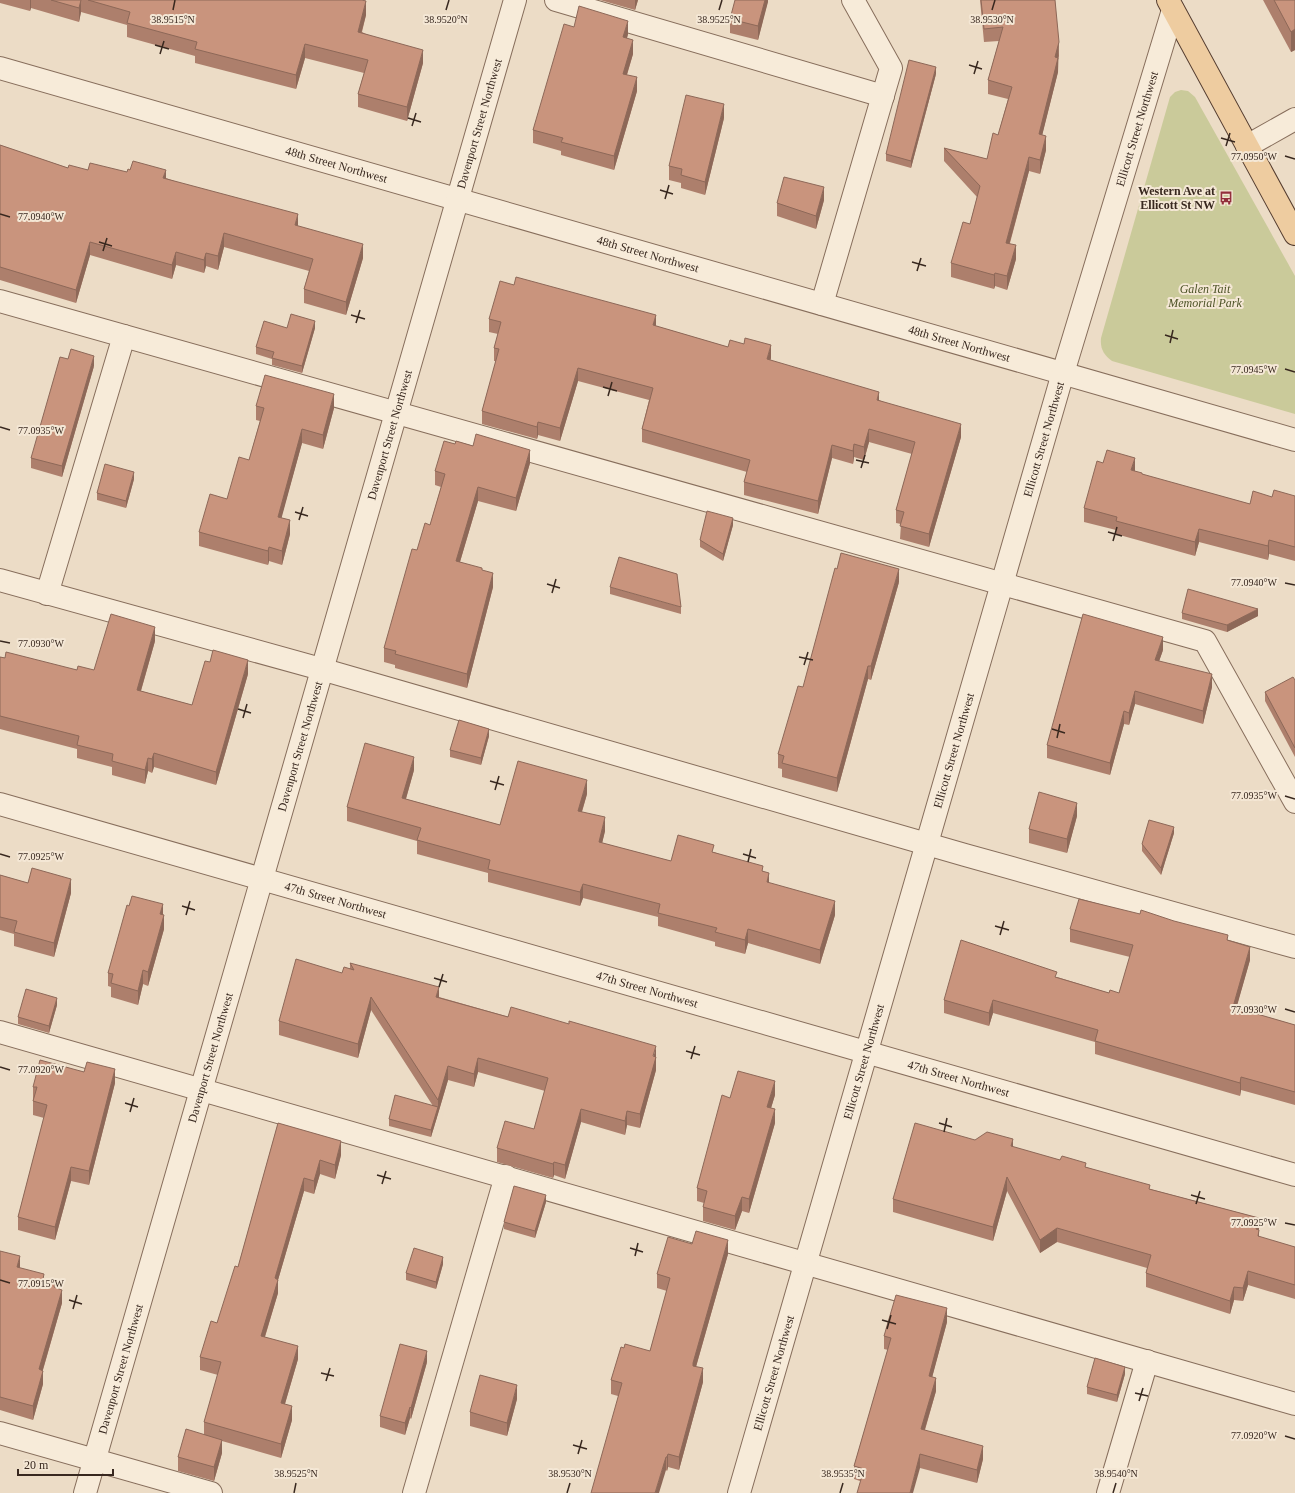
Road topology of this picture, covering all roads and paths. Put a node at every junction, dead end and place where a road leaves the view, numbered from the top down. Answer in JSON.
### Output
{"nodes":[{"id":1,"x":515,"y":0,"type":"edge"},
{"id":2,"x":556,"y":0,"type":"edge"},
{"id":3,"x":852,"y":0,"type":"edge"},
{"id":4,"x":1170,"y":5,"type":"edge"},
{"id":5,"x":0,"y":68,"type":"edge"},
{"id":6,"x":883,"y":96,"type":"junction"},
{"id":7,"x":1295,"y":119,"type":"edge"},
{"id":8,"x":1247,"y":146,"type":"junction"},
{"id":9,"x":456,"y":200,"type":"junction"},
{"id":10,"x":1295,"y":234,"type":"edge"},
{"id":11,"x":0,"y":301,"type":"edge"},
{"id":12,"x":822,"y":304,"type":"junction"},
{"id":13,"x":124,"y":336,"type":"junction"},
{"id":14,"x":1063,"y":374,"type":"junction"},
{"id":15,"x":395,"y":413,"type":"junction"},
{"id":16,"x":1295,"y":440,"type":"edge"},
{"id":17,"x":0,"y":580,"type":"edge"},
{"id":18,"x":1002,"y":583,"type":"junction"},
{"id":19,"x":47,"y":594,"type":"junction"},
{"id":20,"x":321,"y":669,"type":"junction"},
{"id":21,"x":1295,"y":802,"type":"edge"},
{"id":22,"x":0,"y":804,"type":"edge"},
{"id":23,"x":927,"y":844,"type":"junction"},
{"id":24,"x":261,"y":878,"type":"junction"},
{"id":25,"x":1295,"y":948,"type":"edge"},
{"id":26,"x":0,"y":1032,"type":"edge"},
{"id":27,"x":866,"y":1052,"type":"junction"},
{"id":28,"x":201,"y":1089,"type":"junction"},
{"id":29,"x":1295,"y":1175,"type":"edge"},
{"id":30,"x":506,"y":1176,"type":"junction"},
{"id":31,"x":806,"y":1262,"type":"junction"},
{"id":32,"x":1146,"y":1361,"type":"junction"},
{"id":33,"x":1295,"y":1404,"type":"edge"},
{"id":34,"x":0,"y":1433,"type":"edge"},
{"id":35,"x":94,"y":1460,"type":"junction"},
{"id":36,"x":85,"y":1493,"type":"edge"},
{"id":37,"x":211,"y":1493,"type":"edge"},
{"id":38,"x":414,"y":1493,"type":"edge"},
{"id":39,"x":739,"y":1493,"type":"edge"},
{"id":40,"x":1108,"y":1493,"type":"edge"}],
"edges":[{"from":1,"to":9,"type":"street","name":"Davenport Street Northwest"},
{"from":2,"to":6,"type":"street"},
{"from":3,"to":6,"type":"street"},
{"from":4,"to":8,"type":"main road"},
{"from":4,"to":14,"type":"street","name":"Ellicott Street Northwest"},
{"from":5,"to":9,"type":"street","name":"48th Street Northwest"},
{"from":6,"to":12,"type":"street"},
{"from":7,"to":8,"type":"street"},
{"from":8,"to":10,"type":"main road"},
{"from":9,"to":12,"type":"street","name":"48th Street Northwest"},
{"from":9,"to":15,"type":"street","name":"Davenport Street Northwest"},
{"from":11,"to":13,"type":"street"},
{"from":12,"to":14,"type":"street","name":"48th Street Northwest"},
{"from":13,"to":15,"type":"street"},
{"from":13,"to":19,"type":"street"},
{"from":14,"to":16,"type":"street","name":"48th Street Northwest"},
{"from":14,"to":18,"type":"street","name":"Ellicott Street Northwest"},
{"from":15,"to":18,"type":"street"},
{"from":15,"to":20,"type":"street","name":"Davenport Street Northwest"},
{"from":17,"to":19,"type":"street"},
{"from":18,"to":21,"type":"street"},
{"from":18,"to":23,"type":"street","name":"Ellicott Street Northwest"},
{"from":19,"to":20,"type":"street"},
{"from":20,"to":23,"type":"street"},
{"from":20,"to":24,"type":"street","name":"Davenport Street Northwest"},
{"from":22,"to":24,"type":"street","name":"47th Street Northwest"},
{"from":23,"to":25,"type":"street"},
{"from":23,"to":27,"type":"street","name":"Ellicott Street Northwest"},
{"from":24,"to":27,"type":"street","name":"47th Street Northwest"},
{"from":24,"to":28,"type":"street","name":"Davenport Street Northwest"},
{"from":26,"to":28,"type":"street"},
{"from":27,"to":29,"type":"street","name":"47th Street Northwest"},
{"from":27,"to":31,"type":"street","name":"Ellicott Street Northwest"},
{"from":28,"to":30,"type":"street"},
{"from":28,"to":35,"type":"street","name":"Davenport Street Northwest"},
{"from":30,"to":31,"type":"street"},
{"from":30,"to":38,"type":"street"},
{"from":31,"to":32,"type":"street"},
{"from":31,"to":39,"type":"street","name":"Ellicott Street Northwest"},
{"from":32,"to":33,"type":"street"},
{"from":32,"to":40,"type":"street"},
{"from":34,"to":35,"type":"street"},
{"from":35,"to":36,"type":"street","name":"Davenport Street Northwest"},
{"from":35,"to":37,"type":"street"}]}
